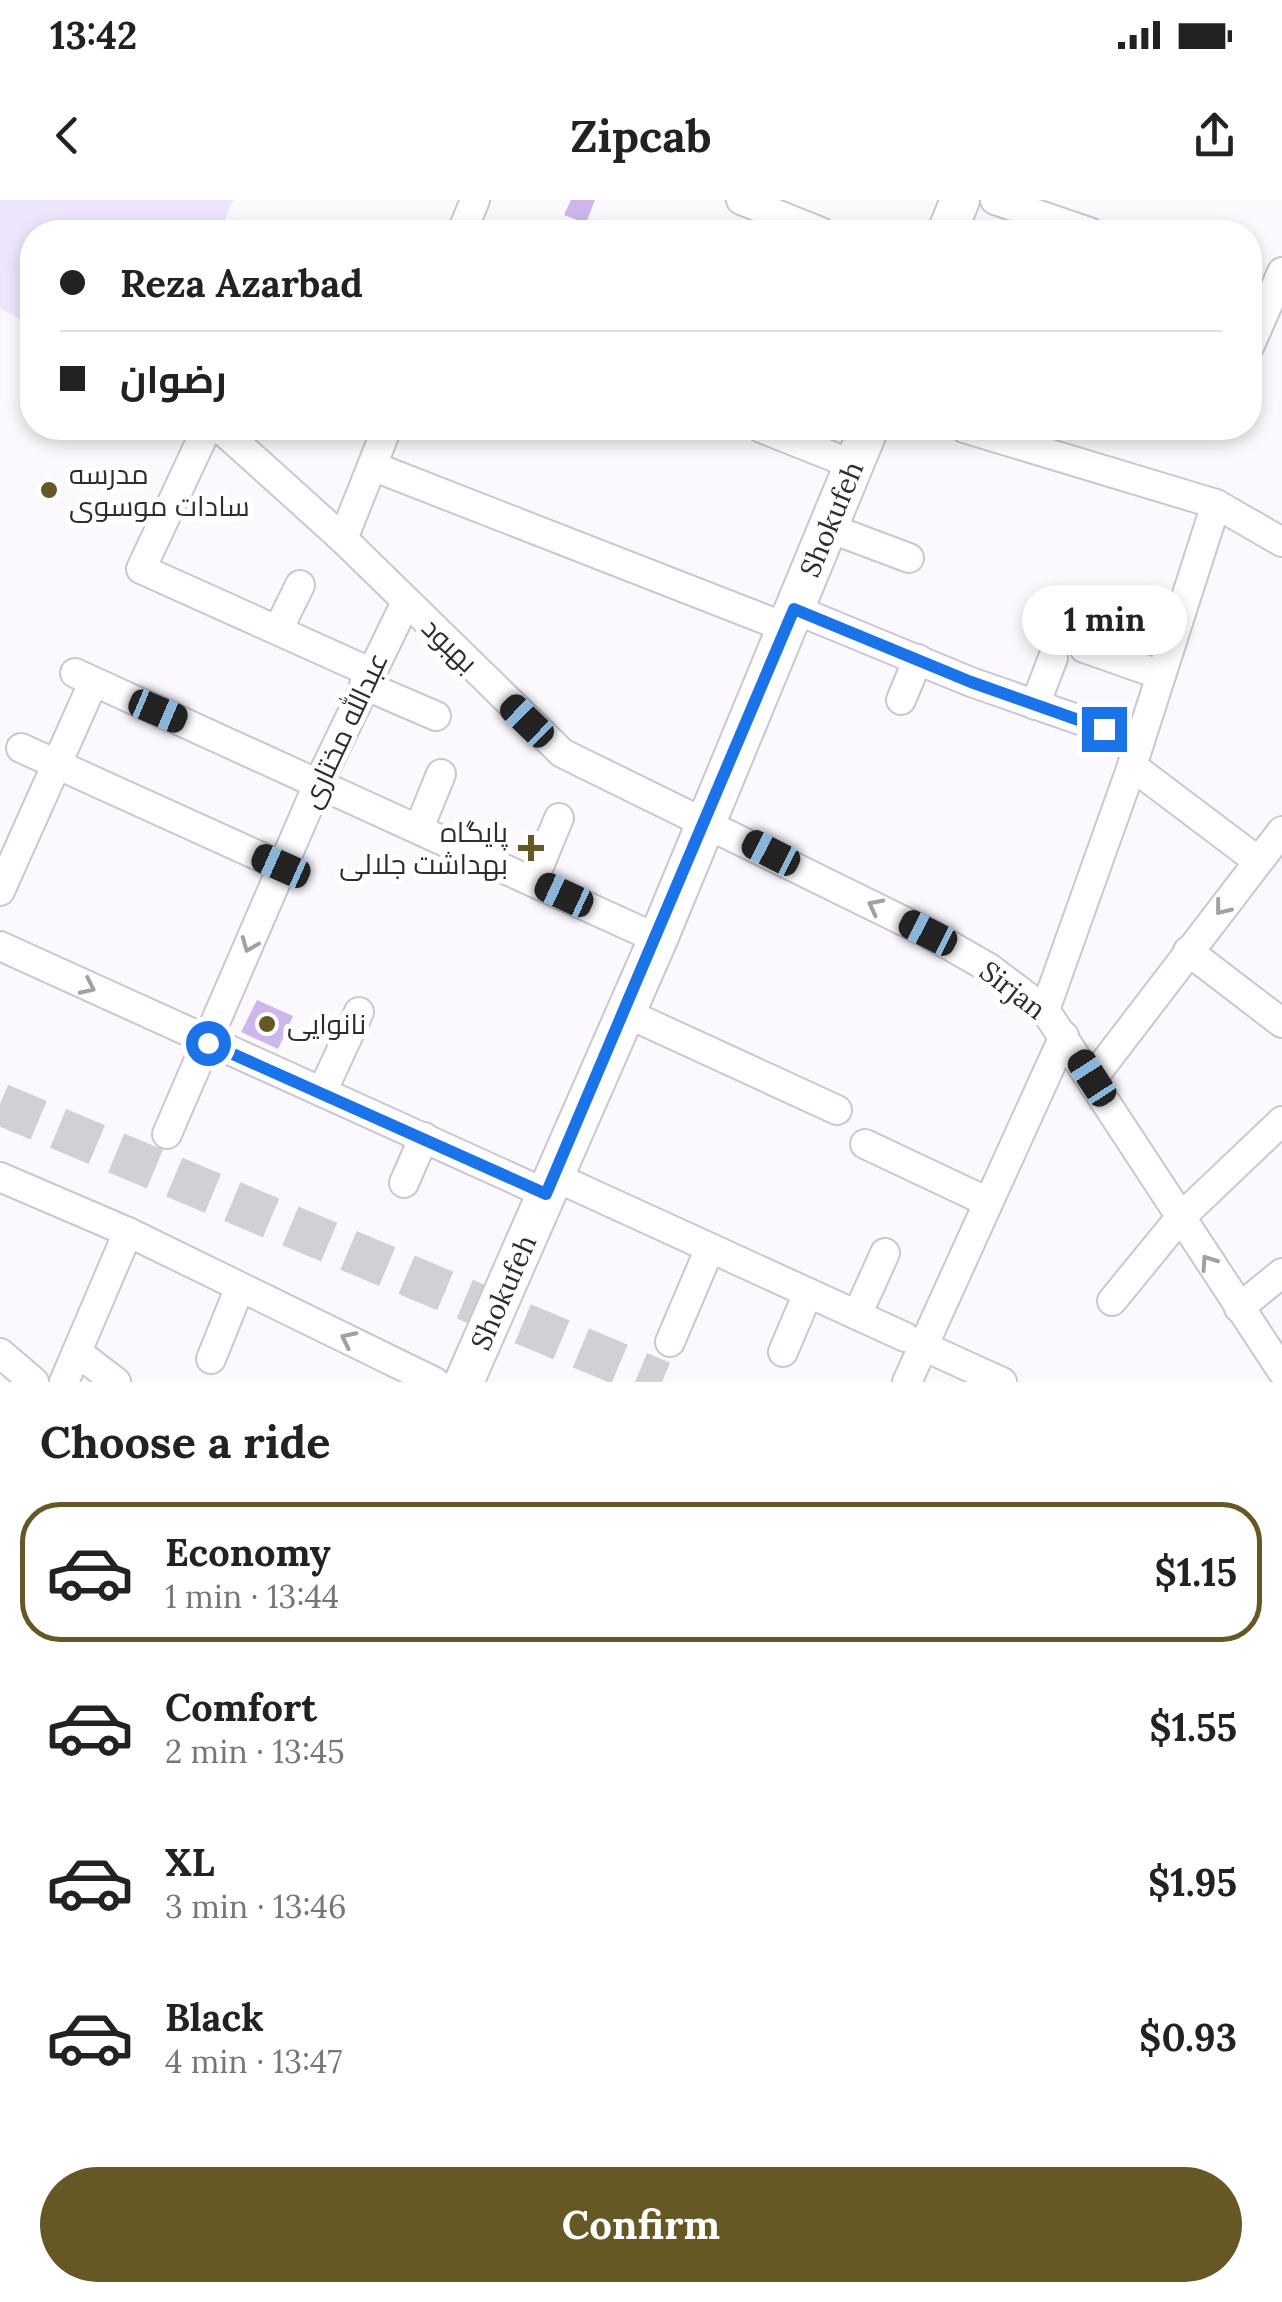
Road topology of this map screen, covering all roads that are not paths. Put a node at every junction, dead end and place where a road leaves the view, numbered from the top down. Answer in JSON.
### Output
{"nodes":[{"id":1,"x":741,"y":200,"type":"edge"},
{"id":2,"x":995,"y":200,"type":"edge"},
{"id":3,"x":791,"y":220,"type":"edge"},
{"id":4,"x":1054,"y":220,"type":"edge"},
{"id":5,"x":1282,"y":272,"type":"edge"},
{"id":6,"x":1262,"y":315,"type":"edge"},
{"id":7,"x":201,"y":440,"type":"edge"},
{"id":8,"x":233,"y":440,"type":"edge"},
{"id":9,"x":382,"y":440,"type":"edge"},
{"id":10,"x":790,"y":440,"type":"edge"},
{"id":11,"x":864,"y":440,"type":"edge"},
{"id":12,"x":1004,"y":440,"type":"edge"},
{"id":13,"x":854,"y":465,"type":"junction"},
{"id":14,"x":372,"y":466,"type":"junction"},
{"id":15,"x":1216,"y":504,"type":"junction"},
{"id":16,"x":829,"y":528,"type":"junction"},
{"id":17,"x":343,"y":540,"type":"junction"},
{"id":18,"x":1282,"y":542,"type":"edge"},
{"id":19,"x":909,"y":558,"type":"dead end"},
{"id":20,"x":300,"y":585,"type":"dead end"},
{"id":21,"x":406,"y":602,"type":"junction"},
{"id":22,"x":791,"y":618,"type":"junction"},
{"id":23,"x":278,"y":630,"type":"junction"},
{"id":24,"x":1084,"y":648,"type":"dead end"},
{"id":25,"x":1053,"y":658,"type":"dead end"},
{"id":26,"x":918,"y":660,"type":"junction"},
{"id":27,"x":1161,"y":675,"type":"junction"},
{"id":28,"x":367,"y":679,"type":"junction"},
{"id":29,"x":902,"y":700,"type":"dead end"},
{"id":30,"x":1034,"y":706,"type":"junction"},
{"id":31,"x":436,"y":716,"type":"dead end"},
{"id":32,"x":22,"y":748,"type":"dead end"},
{"id":33,"x":1136,"y":753,"type":"junction"},
{"id":34,"x":59,"y":767,"type":"junction"},
{"id":35,"x":440,"y":774,"type":"dead end"},
{"id":36,"x":319,"y":782,"type":"junction"},
{"id":37,"x":560,"y":818,"type":"dead end"},
{"id":38,"x":708,"y":821,"type":"junction"},
{"id":39,"x":419,"y":828,"type":"junction"},
{"id":40,"x":1282,"y":831,"type":"edge"},
{"id":41,"x":1258,"y":861,"type":"junction"},
{"id":42,"x":281,"y":866,"type":"junction"},
{"id":43,"x":533,"y":881,"type":"junction"},
{"id":44,"x":0,"y":891,"type":"edge"},
{"id":45,"x":658,"y":939,"type":"junction"},
{"id":46,"x":0,"y":946,"type":"edge"},
{"id":47,"x":1188,"y":951,"type":"junction"},
{"id":48,"x":1045,"y":1010,"type":"junction"},
{"id":49,"x":359,"y":1012,"type":"dead end"},
{"id":50,"x":626,"y":1013,"type":"junction"},
{"id":51,"x":1282,"y":1023,"type":"edge"},
{"id":52,"x":1064,"y":1036,"type":"junction"},
{"id":53,"x":208,"y":1043,"type":"junction"},
{"id":54,"x":1092,"y":1078,"type":"junction"},
{"id":55,"x":322,"y":1092,"type":"junction"},
{"id":56,"x":837,"y":1110,"type":"dead end"},
{"id":57,"x":1282,"y":1121,"type":"edge"},
{"id":58,"x":167,"y":1134,"type":"dead end"},
{"id":59,"x":424,"y":1137,"type":"junction"},
{"id":60,"x":865,"y":1144,"type":"dead end"},
{"id":61,"x":0,"y":1176,"type":"edge"},
{"id":62,"x":404,"y":1182,"type":"dead end"},
{"id":63,"x":550,"y":1185,"type":"junction"},
{"id":64,"x":988,"y":1202,"type":"junction"},
{"id":65,"x":1179,"y":1219,"type":"junction"},
{"id":66,"x":128,"y":1232,"type":"junction"},
{"id":67,"x":710,"y":1248,"type":"junction"},
{"id":68,"x":885,"y":1253,"type":"dead end"},
{"id":69,"x":1282,"y":1273,"type":"edge"},
{"id":70,"x":240,"y":1287,"type":"junction"},
{"id":71,"x":808,"y":1293,"type":"junction"},
{"id":72,"x":1112,"y":1301,"type":"dead end"},
{"id":73,"x":1239,"y":1308,"type":"junction"},
{"id":74,"x":857,"y":1315,"type":"junction"},
{"id":75,"x":670,"y":1342,"type":"dead end"},
{"id":76,"x":914,"y":1342,"type":"junction"},
{"id":77,"x":77,"y":1352,"type":"junction"},
{"id":78,"x":784,"y":1352,"type":"dead end"},
{"id":79,"x":0,"y":1354,"type":"edge"},
{"id":80,"x":211,"y":1359,"type":"dead end"},
{"id":81,"x":1280,"y":1368,"type":"edge"},
{"id":82,"x":34,"y":1382,"type":"edge"},
{"id":83,"x":64,"y":1382,"type":"edge"},
{"id":84,"x":116,"y":1382,"type":"edge"},
{"id":85,"x":435,"y":1382,"type":"edge"},
{"id":86,"x":464,"y":1382,"type":"edge"},
{"id":87,"x":907,"y":1382,"type":"edge"},
{"id":88,"x":1002,"y":1382,"type":"edge"},
{"id":89,"x":1256,"y":1382,"type":"edge"}],
"edges":[{"from":1,"to":3,"type":"street"},
{"from":2,"to":4,"type":"street"},
{"from":5,"to":6,"type":"street"},
{"from":7,"to":23,"type":"street"},
{"from":8,"to":17,"type":"street","name":"بهبود"},
{"from":9,"to":14,"type":"street"},
{"from":10,"to":13,"type":"street"},
{"from":11,"to":13,"type":"main road","name":"Shokufeh"},
{"from":12,"to":15,"type":"street"},
{"from":13,"to":16,"type":"main road","name":"Shokufeh"},
{"from":14,"to":17,"type":"street"},
{"from":14,"to":22,"type":"street"},
{"from":15,"to":18,"type":"street"},
{"from":15,"to":27,"type":"street"},
{"from":16,"to":19,"type":"street"},
{"from":16,"to":22,"type":"main road","name":"Shokufeh"},
{"from":17,"to":21,"type":"street","name":"بهبود"},
{"from":20,"to":23,"type":"street"},
{"from":21,"to":28,"type":"street","name":"عبدالله مختاری"},
{"from":21,"to":38,"type":"street","name":"بهبود"},
{"from":22,"to":26,"type":"street"},
{"from":22,"to":38,"type":"main road","name":"Shokufeh"},
{"from":23,"to":28,"type":"street"},
{"from":24,"to":27,"type":"street"},
{"from":25,"to":30,"type":"street"},
{"from":26,"to":29,"type":"street"},
{"from":26,"to":30,"type":"street"},
{"from":27,"to":33,"type":"street"},
{"from":28,"to":31,"type":"street"},
{"from":28,"to":36,"type":"street","name":"عبدالله مختاری"},
{"from":30,"to":33,"type":"street"},
{"from":32,"to":34,"type":"street"},
{"from":33,"to":41,"type":"street"},
{"from":33,"to":48,"type":"street"},
{"from":34,"to":36,"type":"street"},
{"from":34,"to":42,"type":"street"},
{"from":34,"to":44,"type":"street"},
{"from":35,"to":39,"type":"street"},
{"from":36,"to":39,"type":"street"},
{"from":36,"to":42,"type":"street","name":"عبدالله مختاری"},
{"from":37,"to":43,"type":"street"},
{"from":38,"to":45,"type":"main road","name":"Shokufeh"},
{"from":48,"to":38,"type":"street","name":"Sirjan","one_way":true},
{"from":39,"to":43,"type":"street"},
{"from":40,"to":41,"type":"street"},
{"from":41,"to":47,"type":"street","one_way":true},
{"from":42,"to":53,"type":"street","name":"عبدالله مختاری","one_way":true},
{"from":43,"to":45,"type":"street"},
{"from":45,"to":50,"type":"main road","name":"Shokufeh"},
{"from":46,"to":53,"type":"street","one_way":true},
{"from":47,"to":51,"type":"street"},
{"from":47,"to":54,"type":"street"},
{"from":48,"to":52,"type":"street","name":"Sirjan"},
{"from":49,"to":55,"type":"street"},
{"from":50,"to":56,"type":"street"},
{"from":50,"to":63,"type":"main road","name":"Shokufeh"},
{"from":52,"to":54,"type":"street","name":"Sirjan"},
{"from":52,"to":64,"type":"street"},
{"from":53,"to":55,"type":"street"},
{"from":53,"to":58,"type":"street","name":"عبدالله مختاری"},
{"from":54,"to":65,"type":"street","name":"Sirjan"},
{"from":55,"to":59,"type":"street"},
{"from":57,"to":65,"type":"street"},
{"from":59,"to":62,"type":"street"},
{"from":59,"to":63,"type":"street"},
{"from":60,"to":64,"type":"street"},
{"from":61,"to":66,"type":"street"},
{"from":63,"to":67,"type":"street"},
{"from":63,"to":86,"type":"main road","name":"Shokufeh"},
{"from":64,"to":76,"type":"street"},
{"from":65,"to":72,"type":"street"},
{"from":73,"to":65,"type":"street","name":"Sirjan","one_way":true},
{"from":66,"to":70,"type":"street"},
{"from":66,"to":77,"type":"street"},
{"from":67,"to":71,"type":"street"},
{"from":67,"to":75,"type":"street"},
{"from":68,"to":74,"type":"street"},
{"from":69,"to":73,"type":"street"},
{"from":70,"to":80,"type":"street"},
{"from":85,"to":70,"type":"street","one_way":true},
{"from":71,"to":74,"type":"street"},
{"from":71,"to":78,"type":"street"},
{"from":73,"to":81,"type":"street","name":"Sirjan"},
{"from":74,"to":76,"type":"street"},
{"from":76,"to":87,"type":"street"},
{"from":76,"to":88,"type":"street"},
{"from":77,"to":83,"type":"street"},
{"from":77,"to":84,"type":"street"},
{"from":79,"to":82,"type":"street"},
{"from":81,"to":89,"type":"street"}]}
